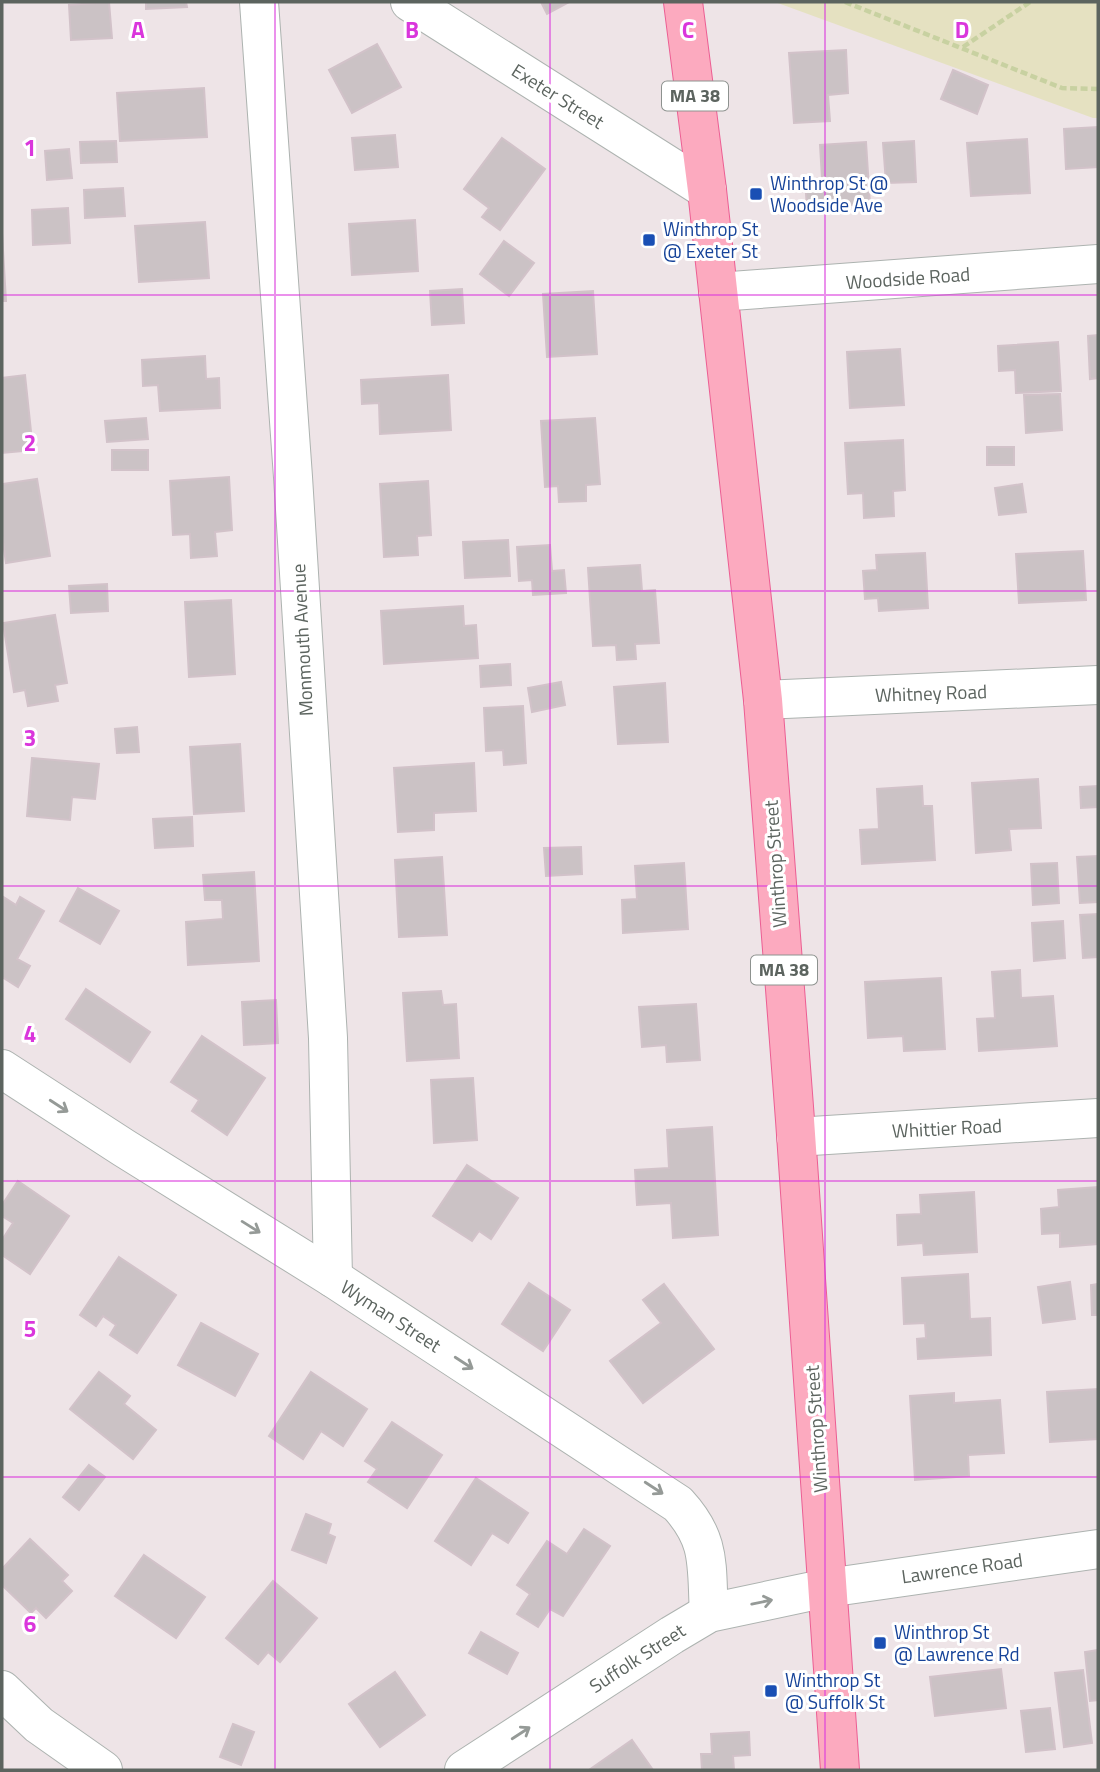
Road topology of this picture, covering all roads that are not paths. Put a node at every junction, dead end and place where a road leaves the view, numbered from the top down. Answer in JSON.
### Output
{"nodes":[{"id":1,"x":259,"y":2,"type":"edge"},
{"id":2,"x":410,"y":2,"type":"edge"},
{"id":3,"x":683,"y":2,"type":"edge"},
{"id":4,"x":707,"y":190,"type":"junction"},
{"id":5,"x":1098,"y":264,"type":"edge"},
{"id":6,"x":718,"y":292,"type":"junction"},
{"id":7,"x":1098,"y":685,"type":"edge"},
{"id":8,"x":763,"y":699,"type":"junction"},
{"id":9,"x":2,"y":1069,"type":"edge"},
{"id":10,"x":1098,"y":1118,"type":"edge"},
{"id":11,"x":796,"y":1137,"type":"junction"},
{"id":12,"x":333,"y":1278,"type":"junction"},
{"id":13,"x":1098,"y":1549,"type":"edge"},
{"id":14,"x":827,"y":1588,"type":"junction"},
{"id":15,"x":709,"y":1613,"type":"junction"},
{"id":16,"x":2,"y":1690,"type":"edge"},
{"id":17,"x":103,"y":1770,"type":"edge"},
{"id":18,"x":464,"y":1770,"type":"edge"},
{"id":19,"x":840,"y":1770,"type":"edge"}],
"edges":[{"from":1,"to":12,"type":"street","name":"Monmouth Avenue"},
{"from":2,"to":4,"type":"street","name":"Exeter Street"},
{"from":3,"to":4,"type":"main road","name":"Winthrop Street","number":"MA 38"},
{"from":4,"to":6,"type":"main road","name":"Winthrop Street","number":"MA 38"},
{"from":5,"to":6,"type":"street","name":"Woodside Road"},
{"from":6,"to":8,"type":"main road","name":"Winthrop Street","number":"MA 38"},
{"from":7,"to":8,"type":"street","name":"Whitney Road"},
{"from":8,"to":11,"type":"main road","name":"Winthrop Street","number":"MA 38"},
{"from":9,"to":12,"type":"street","name":"Wyman Street","one_way":true},
{"from":10,"to":11,"type":"street","name":"Whittier Road"},
{"from":11,"to":14,"type":"main road","name":"Winthrop Street","number":"MA 38"},
{"from":12,"to":15,"type":"street","name":"Wyman Street","one_way":true},
{"from":13,"to":14,"type":"street","name":"Lawrence Road"},
{"from":15,"to":14,"type":"street","name":"Suffolk Street","one_way":true},
{"from":14,"to":19,"type":"main road","name":"Winthrop Street","number":"MA 38"},
{"from":18,"to":15,"type":"street","name":"Suffolk Street","one_way":true},
{"from":16,"to":17,"type":"street"}]}
